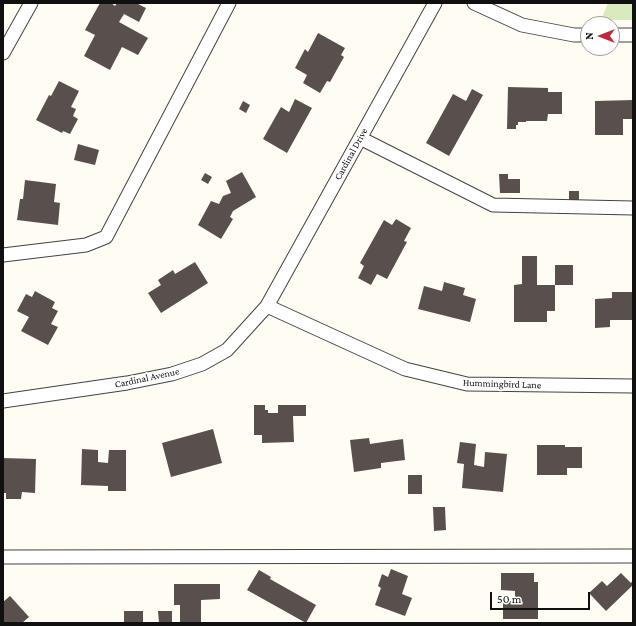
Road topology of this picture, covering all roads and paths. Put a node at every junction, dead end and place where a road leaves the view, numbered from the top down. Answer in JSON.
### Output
{"nodes":[{"id":1,"x":31,"y":3,"type":"edge"},
{"id":2,"x":228,"y":3,"type":"edge"},
{"id":3,"x":435,"y":3,"type":"edge"},
{"id":4,"x":474,"y":3,"type":"edge"},
{"id":5,"x":580,"y":35,"type":"edge"},
{"id":6,"x":620,"y":35,"type":"edge"},
{"id":7,"x":633,"y":35,"type":"edge"},
{"id":8,"x":3,"y":53,"type":"edge"},
{"id":9,"x":360,"y":138,"type":"junction"},
{"id":10,"x":633,"y":208,"type":"edge"},
{"id":11,"x":3,"y":255,"type":"edge"},
{"id":12,"x":267,"y":306,"type":"junction"},
{"id":13,"x":633,"y":386,"type":"edge"},
{"id":14,"x":3,"y":401,"type":"edge"},
{"id":15,"x":633,"y":556,"type":"edge"},
{"id":16,"x":3,"y":557,"type":"edge"}],
"edges":[{"from":1,"to":8,"type":"street"},
{"from":2,"to":11,"type":"street"},
{"from":3,"to":9,"type":"street","name":"Cardinal Drive"},
{"from":4,"to":5,"type":"street"},
{"from":6,"to":7,"type":"street"},
{"from":9,"to":10,"type":"street"},
{"from":9,"to":12,"type":"street","name":"Cardinal Drive"},
{"from":12,"to":13,"type":"street","name":"Hummingbird Lane"},
{"from":12,"to":14,"type":"street","name":"Cardinal Avenue"},
{"from":15,"to":16,"type":"street"}]}
